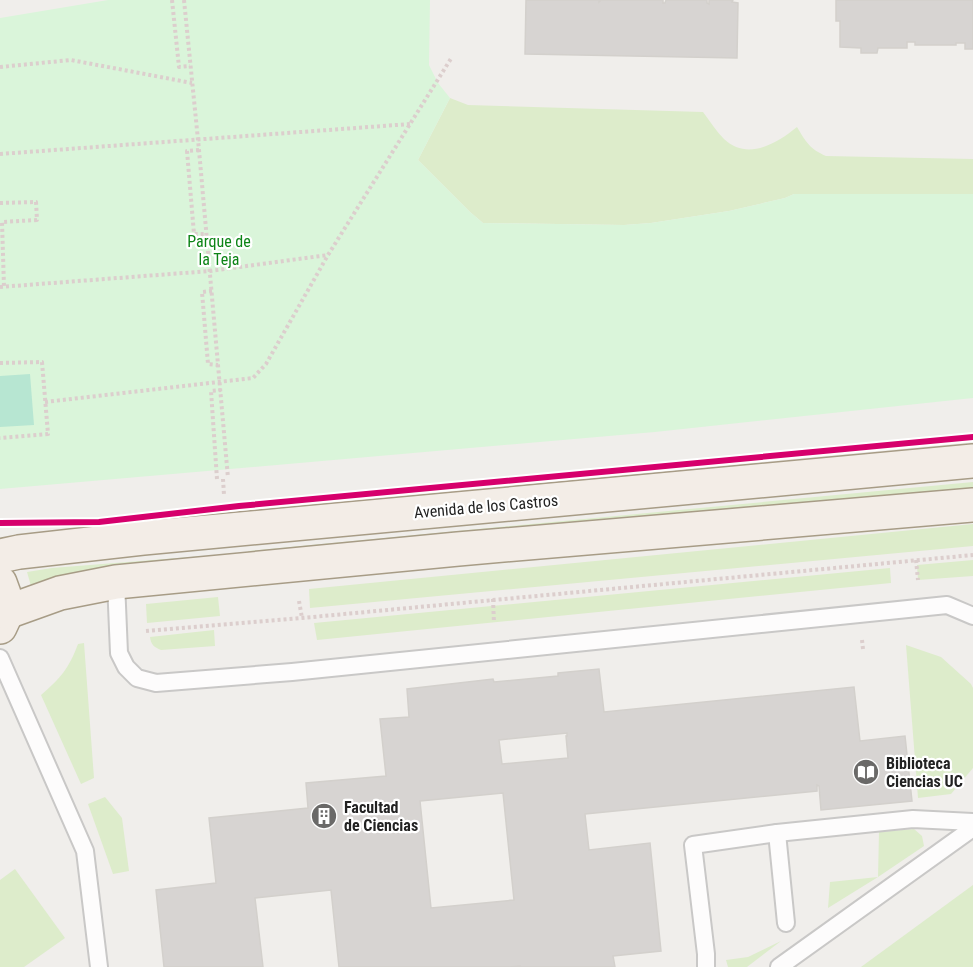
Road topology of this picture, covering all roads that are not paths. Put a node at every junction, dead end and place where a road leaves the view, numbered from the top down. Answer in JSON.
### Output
{"nodes":[{"id":1,"x":973,"y":461,"type":"edge"},
{"id":2,"x":973,"y":505,"type":"edge"},
{"id":3,"x":0,"y":556,"type":"edge"},
{"id":4,"x":116,"y":582,"type":"junction"},
{"id":5,"x":2,"y":607,"type":"edge"},
{"id":6,"x":973,"y":616,"type":"edge"},
{"id":7,"x":0,"y":658,"type":"edge"},
{"id":8,"x":973,"y":822,"type":"edge"},
{"id":9,"x":973,"y":828,"type":"edge"},
{"id":10,"x":777,"y":833,"type":"junction"},
{"id":11,"x":786,"y":923,"type":"dead end"},
{"id":12,"x":99,"y":967,"type":"edge"},
{"id":13,"x":706,"y":967,"type":"edge"},
{"id":14,"x":779,"y":967,"type":"edge"}],
"edges":[{"from":1,"to":3,"type":"main road","name":"Avenida de los Castros"},
{"from":2,"to":4,"type":"main road"},
{"from":4,"to":5,"type":"main road"},
{"from":4,"to":6,"type":"lane"},
{"from":7,"to":12,"type":"lane"},
{"from":8,"to":10,"type":"lane"},
{"from":9,"to":14,"type":"lane"},
{"from":10,"to":11,"type":"lane"},
{"from":10,"to":13,"type":"lane"}]}
